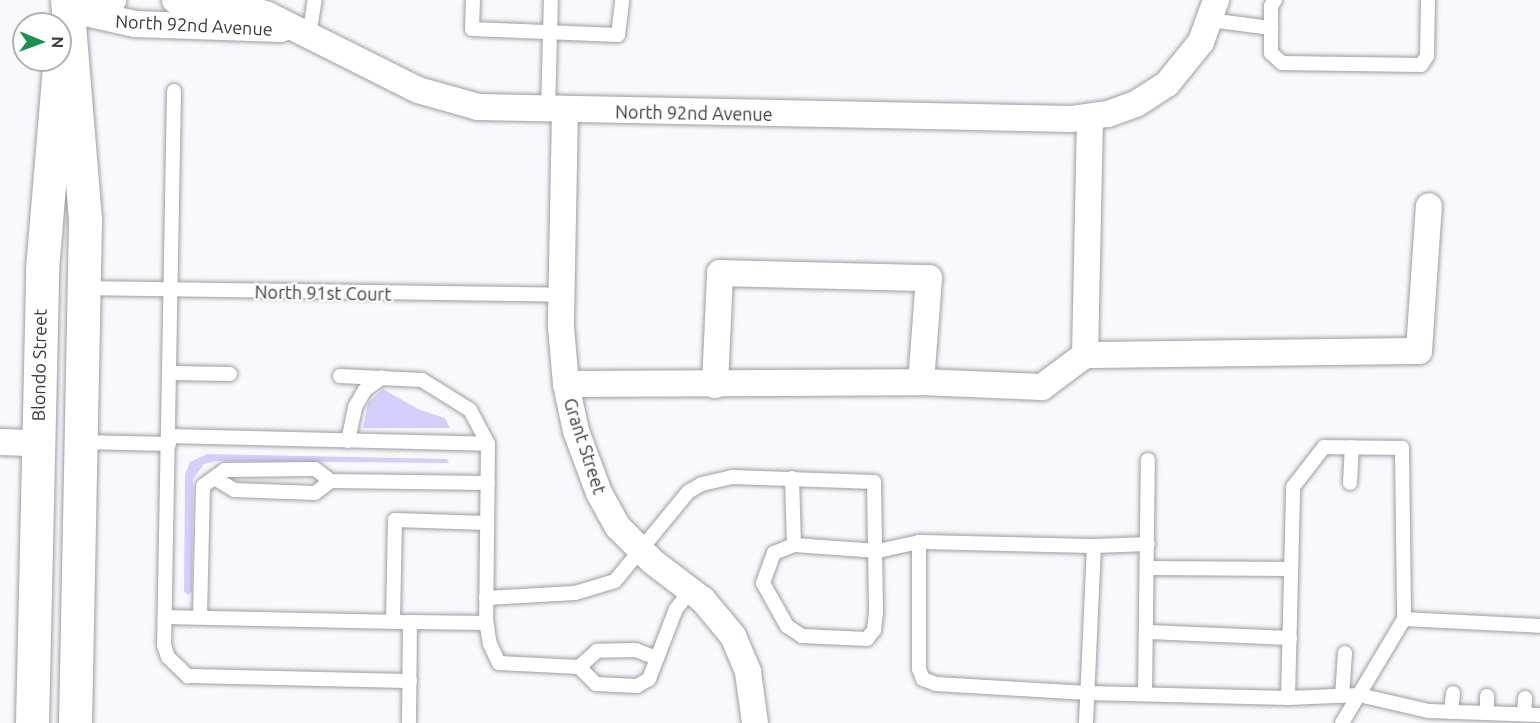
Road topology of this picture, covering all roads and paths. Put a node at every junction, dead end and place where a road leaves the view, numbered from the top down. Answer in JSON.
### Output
{"nodes":[{"id":1,"x":112,"y":0,"type":"edge"},
{"id":2,"x":175,"y":0,"type":"edge"},
{"id":3,"x":315,"y":0,"type":"edge"},
{"id":4,"x":473,"y":0,"type":"edge"},
{"id":5,"x":551,"y":0,"type":"edge"},
{"id":6,"x":622,"y":0,"type":"edge"},
{"id":7,"x":1275,"y":0,"type":"edge"},
{"id":8,"x":1428,"y":0,"type":"edge"},
{"id":9,"x":67,"y":4,"type":"edge"},
{"id":10,"x":1213,"y":10,"type":"edge"},
{"id":11,"x":1271,"y":28,"type":"junction"},
{"id":12,"x":550,"y":32,"type":"junction"},
{"id":13,"x":303,"y":33,"type":"junction"},
{"id":14,"x":174,"y":91,"type":"dead end"},
{"id":15,"x":557,"y":111,"type":"junction"},
{"id":16,"x":1099,"y":116,"type":"junction"},
{"id":17,"x":1429,"y":206,"type":"dead end"},
{"id":18,"x":84,"y":288,"type":"junction"},
{"id":19,"x":172,"y":291,"type":"junction"},
{"id":20,"x":561,"y":295,"type":"junction"},
{"id":21,"x":1085,"y":355,"type":"junction"},
{"id":22,"x":171,"y":373,"type":"junction"},
{"id":23,"x":230,"y":374,"type":"dead end"},
{"id":24,"x":340,"y":376,"type":"dead end"},
{"id":25,"x":382,"y":377,"type":"junction"},
{"id":26,"x":921,"y":382,"type":"junction"},
{"id":27,"x":566,"y":384,"type":"junction"},
{"id":28,"x":716,"y":385,"type":"junction"},
{"id":29,"x":169,"y":440,"type":"junction"},
{"id":30,"x":348,"y":441,"type":"junction"},
{"id":31,"x":0,"y":442,"type":"edge"},
{"id":32,"x":37,"y":442,"type":"junction"},
{"id":33,"x":81,"y":442,"type":"junction"},
{"id":34,"x":488,"y":444,"type":"junction"},
{"id":35,"x":1352,"y":447,"type":"junction"},
{"id":36,"x":1148,"y":460,"type":"dead end"},
{"id":37,"x":792,"y":478,"type":"junction"},
{"id":38,"x":216,"y":479,"type":"junction"},
{"id":39,"x":331,"y":481,"type":"junction"},
{"id":40,"x":488,"y":483,"type":"junction"},
{"id":41,"x":1350,"y":483,"type":"dead end"},
{"id":42,"x":487,"y":523,"type":"junction"},
{"id":43,"x":919,"y":542,"type":"junction"},
{"id":44,"x":1148,"y":544,"type":"junction"},
{"id":45,"x":794,"y":545,"type":"junction"},
{"id":46,"x":1095,"y":546,"type":"junction"},
{"id":47,"x":878,"y":551,"type":"junction"},
{"id":48,"x":642,"y":552,"type":"junction"},
{"id":49,"x":1148,"y":568,"type":"junction"},
{"id":50,"x":1291,"y":569,"type":"junction"},
{"id":51,"x":691,"y":590,"type":"junction"},
{"id":52,"x":486,"y":598,"type":"junction"},
{"id":53,"x":165,"y":616,"type":"junction"},
{"id":54,"x":200,"y":617,"type":"junction"},
{"id":55,"x":1404,"y":619,"type":"junction"},
{"id":56,"x":486,"y":620,"type":"junction"},
{"id":57,"x":393,"y":621,"type":"junction"},
{"id":58,"x":410,"y":622,"type":"junction"},
{"id":59,"x":1532,"y":629,"type":"edge"},
{"id":60,"x":1148,"y":632,"type":"junction"},
{"id":61,"x":1290,"y":638,"type":"junction"},
{"id":62,"x":1345,"y":653,"type":"dead end"},
{"id":63,"x":654,"y":657,"type":"junction"},
{"id":64,"x":579,"y":668,"type":"junction"},
{"id":65,"x":410,"y":681,"type":"junction"},
{"id":66,"x":1088,"y":693,"type":"junction"},
{"id":67,"x":1453,"y":693,"type":"dead end"},
{"id":68,"x":1145,"y":694,"type":"junction"},
{"id":69,"x":1359,"y":695,"type":"junction"},
{"id":70,"x":1342,"y":696,"type":"junction"},
{"id":71,"x":1487,"y":696,"type":"dead end"},
{"id":72,"x":1525,"y":698,"type":"dead end"},
{"id":73,"x":1288,"y":699,"type":"junction"},
{"id":74,"x":1451,"y":712,"type":"junction"},
{"id":75,"x":1487,"y":713,"type":"junction"},
{"id":76,"x":1524,"y":714,"type":"junction"},
{"id":77,"x":1540,"y":715,"type":"edge"},
{"id":78,"x":32,"y":723,"type":"edge"},
{"id":79,"x":75,"y":723,"type":"edge"},
{"id":80,"x":409,"y":723,"type":"edge"},
{"id":81,"x":755,"y":723,"type":"edge"},
{"id":82,"x":1086,"y":723,"type":"edge"},
{"id":83,"x":1342,"y":723,"type":"edge"}],
"edges":[{"from":1,"to":9,"type":"street","name":"North 92nd Avenue"},
{"from":2,"to":13,"type":"street","name":"North 92nd Avenue"},
{"from":3,"to":13,"type":"lane"},
{"from":4,"to":12,"type":"lane"},
{"from":5,"to":12,"type":"lane"},
{"from":6,"to":12,"type":"lane"},
{"from":7,"to":11,"type":"lane"},
{"from":8,"to":11,"type":"lane"},
{"from":9,"to":13,"type":"street","name":"North 92nd Avenue"},
{"from":9,"to":18,"type":"main road"},
{"from":9,"to":32,"type":"main road","name":"Blondo Street"},
{"from":10,"to":11,"type":"lane"},
{"from":10,"to":16,"type":"street"},
{"from":12,"to":15,"type":"lane"},
{"from":13,"to":15,"type":"street","name":"North 92nd Avenue"},
{"from":14,"to":19,"type":"lane"},
{"from":15,"to":16,"type":"street","name":"North 92nd Avenue"},
{"from":15,"to":20,"type":"street","name":"Grant Street"},
{"from":16,"to":21,"type":"street"},
{"from":17,"to":21,"type":"street"},
{"from":18,"to":19,"type":"lane","name":"North 91st Court"},
{"from":18,"to":33,"type":"main road"},
{"from":19,"to":20,"type":"lane","name":"North 91st Court"},
{"from":19,"to":22,"type":"lane"},
{"from":20,"to":27,"type":"street","name":"Grant Street"},
{"from":21,"to":26,"type":"street"},
{"from":22,"to":23,"type":"lane"},
{"from":22,"to":29,"type":"lane"},
{"from":24,"to":25,"type":"lane"},
{"from":25,"to":30,"type":"lane"},
{"from":25,"to":34,"type":"lane"},
{"from":26,"to":28,"type":"street"},
{"from":26,"to":28,"type":"street"},
{"from":27,"to":28,"type":"street"},
{"from":27,"to":48,"type":"street","name":"Grant Street"},
{"from":29,"to":30,"type":"lane"},
{"from":29,"to":33,"type":"lane"},
{"from":29,"to":53,"type":"lane"},
{"from":30,"to":34,"type":"lane"},
{"from":31,"to":32,"type":"street"},
{"from":32,"to":78,"type":"main road","name":"Blondo Street"},
{"from":33,"to":79,"type":"main road"},
{"from":34,"to":40,"type":"lane"},
{"from":35,"to":41,"type":"lane"},
{"from":35,"to":50,"type":"lane"},
{"from":35,"to":55,"type":"lane"},
{"from":36,"to":44,"type":"lane"},
{"from":37,"to":45,"type":"lane"},
{"from":37,"to":47,"type":"lane"},
{"from":37,"to":48,"type":"lane"},
{"from":38,"to":39,"type":"lane"},
{"from":38,"to":39,"type":"lane"},
{"from":38,"to":54,"type":"lane"},
{"from":39,"to":40,"type":"lane"},
{"from":40,"to":42,"type":"lane"},
{"from":42,"to":52,"type":"lane"},
{"from":42,"to":57,"type":"lane"},
{"from":43,"to":46,"type":"lane"},
{"from":43,"to":47,"type":"lane"},
{"from":43,"to":66,"type":"lane"},
{"from":44,"to":46,"type":"lane"},
{"from":44,"to":49,"type":"lane"},
{"from":45,"to":47,"type":"lane"},
{"from":45,"to":47,"type":"lane"},
{"from":46,"to":66,"type":"lane"},
{"from":48,"to":51,"type":"street","name":"Grant Street"},
{"from":48,"to":52,"type":"lane"},
{"from":49,"to":50,"type":"lane"},
{"from":49,"to":60,"type":"lane"},
{"from":50,"to":61,"type":"lane"},
{"from":51,"to":63,"type":"lane"},
{"from":51,"to":81,"type":"street","name":"Grant Street"},
{"from":52,"to":56,"type":"lane"},
{"from":53,"to":54,"type":"lane"},
{"from":53,"to":65,"type":"lane"},
{"from":54,"to":57,"type":"lane"},
{"from":55,"to":59,"type":"lane"},
{"from":55,"to":69,"type":"lane"},
{"from":56,"to":58,"type":"lane"},
{"from":56,"to":64,"type":"lane"},
{"from":57,"to":58,"type":"lane"},
{"from":58,"to":65,"type":"lane"},
{"from":60,"to":61,"type":"lane"},
{"from":60,"to":68,"type":"lane"},
{"from":61,"to":73,"type":"lane"},
{"from":62,"to":70,"type":"lane"},
{"from":63,"to":64,"type":"lane"},
{"from":63,"to":64,"type":"lane"},
{"from":65,"to":80,"type":"lane"},
{"from":66,"to":68,"type":"lane"},
{"from":66,"to":82,"type":"lane"},
{"from":67,"to":74,"type":"lane"},
{"from":68,"to":73,"type":"lane"},
{"from":69,"to":70,"type":"lane"},
{"from":69,"to":74,"type":"lane"},
{"from":69,"to":83,"type":"lane"},
{"from":70,"to":73,"type":"lane"},
{"from":71,"to":75,"type":"lane"},
{"from":72,"to":76,"type":"lane"},
{"from":74,"to":75,"type":"lane"},
{"from":75,"to":76,"type":"lane"},
{"from":76,"to":77,"type":"lane"}]}
